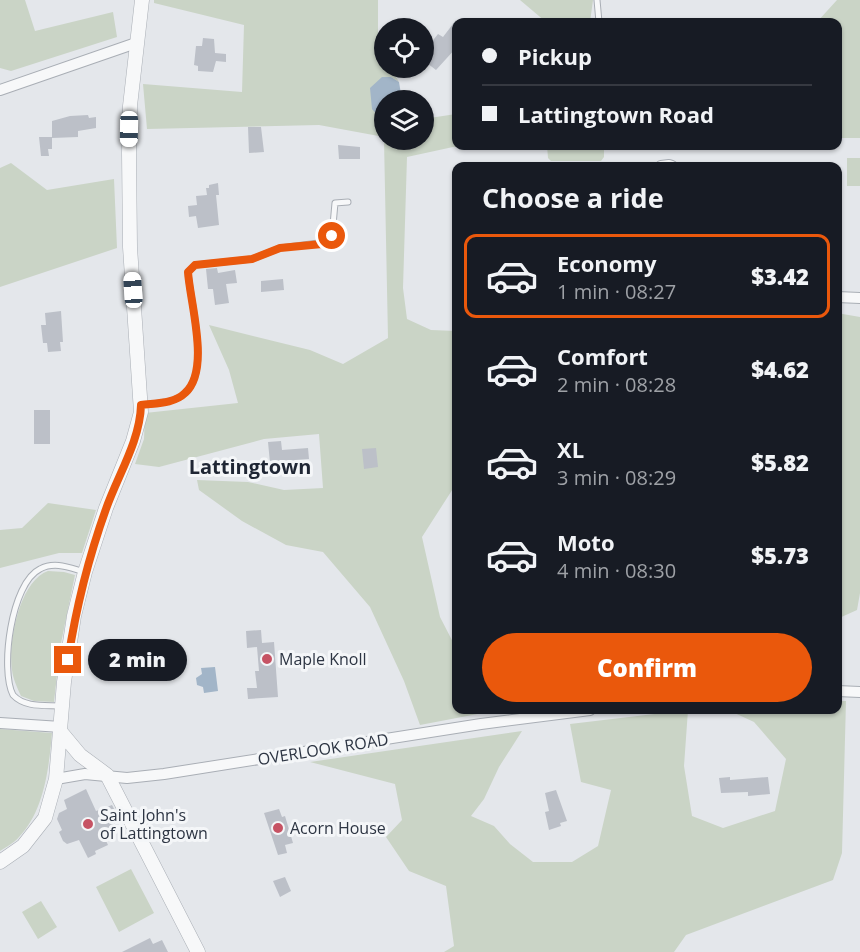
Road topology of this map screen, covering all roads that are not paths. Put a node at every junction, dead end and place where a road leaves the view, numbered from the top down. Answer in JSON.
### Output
{"nodes":[{"id":1,"x":142,"y":0,"type":"edge"},
{"id":2,"x":597,"y":0,"type":"edge"},
{"id":3,"x":599,"y":18,"type":"edge"},
{"id":4,"x":136,"y":43,"type":"junction"},
{"id":5,"x":0,"y":90,"type":"edge"},
{"id":6,"x":348,"y":202,"type":"dead end"},
{"id":7,"x":842,"y":297,"type":"edge"},
{"id":8,"x":860,"y":298,"type":"edge"},
{"id":9,"x":141,"y":405,"type":"junction"},
{"id":10,"x":85,"y":572,"type":"junction"},
{"id":11,"x":842,"y":692,"type":"edge"},
{"id":12,"x":860,"y":692,"type":"edge"},
{"id":13,"x":63,"y":706,"type":"junction"},
{"id":14,"x":559,"y":714,"type":"edge"},
{"id":15,"x":0,"y":723,"type":"edge"},
{"id":16,"x":60,"y":729,"type":"junction"},
{"id":17,"x":107,"y":775,"type":"junction"},
{"id":18,"x":56,"y":779,"type":"junction"},
{"id":19,"x":0,"y":862,"type":"edge"},
{"id":20,"x":198,"y":952,"type":"edge"}],
"edges":[{"from":1,"to":4,"type":"street"},
{"from":2,"to":3,"type":"lane"},
{"from":4,"to":5,"type":"street"},
{"from":4,"to":9,"type":"street"},
{"from":6,"to":9,"type":"lane"},
{"from":7,"to":8,"type":"street"},
{"from":9,"to":10,"type":"street"},
{"from":10,"to":13,"type":"street"},
{"from":10,"to":13,"type":"lane"},
{"from":11,"to":12,"type":"street"},
{"from":13,"to":16,"type":"street"},
{"from":14,"to":17,"type":"street","name":"OVERLOOK ROAD"},
{"from":15,"to":16,"type":"street"},
{"from":16,"to":17,"type":"street"},
{"from":16,"to":18,"type":"street"},
{"from":17,"to":18,"type":"street","name":"OVERLOOK ROAD"},
{"from":17,"to":20,"type":"street"},
{"from":18,"to":19,"type":"street"}]}
